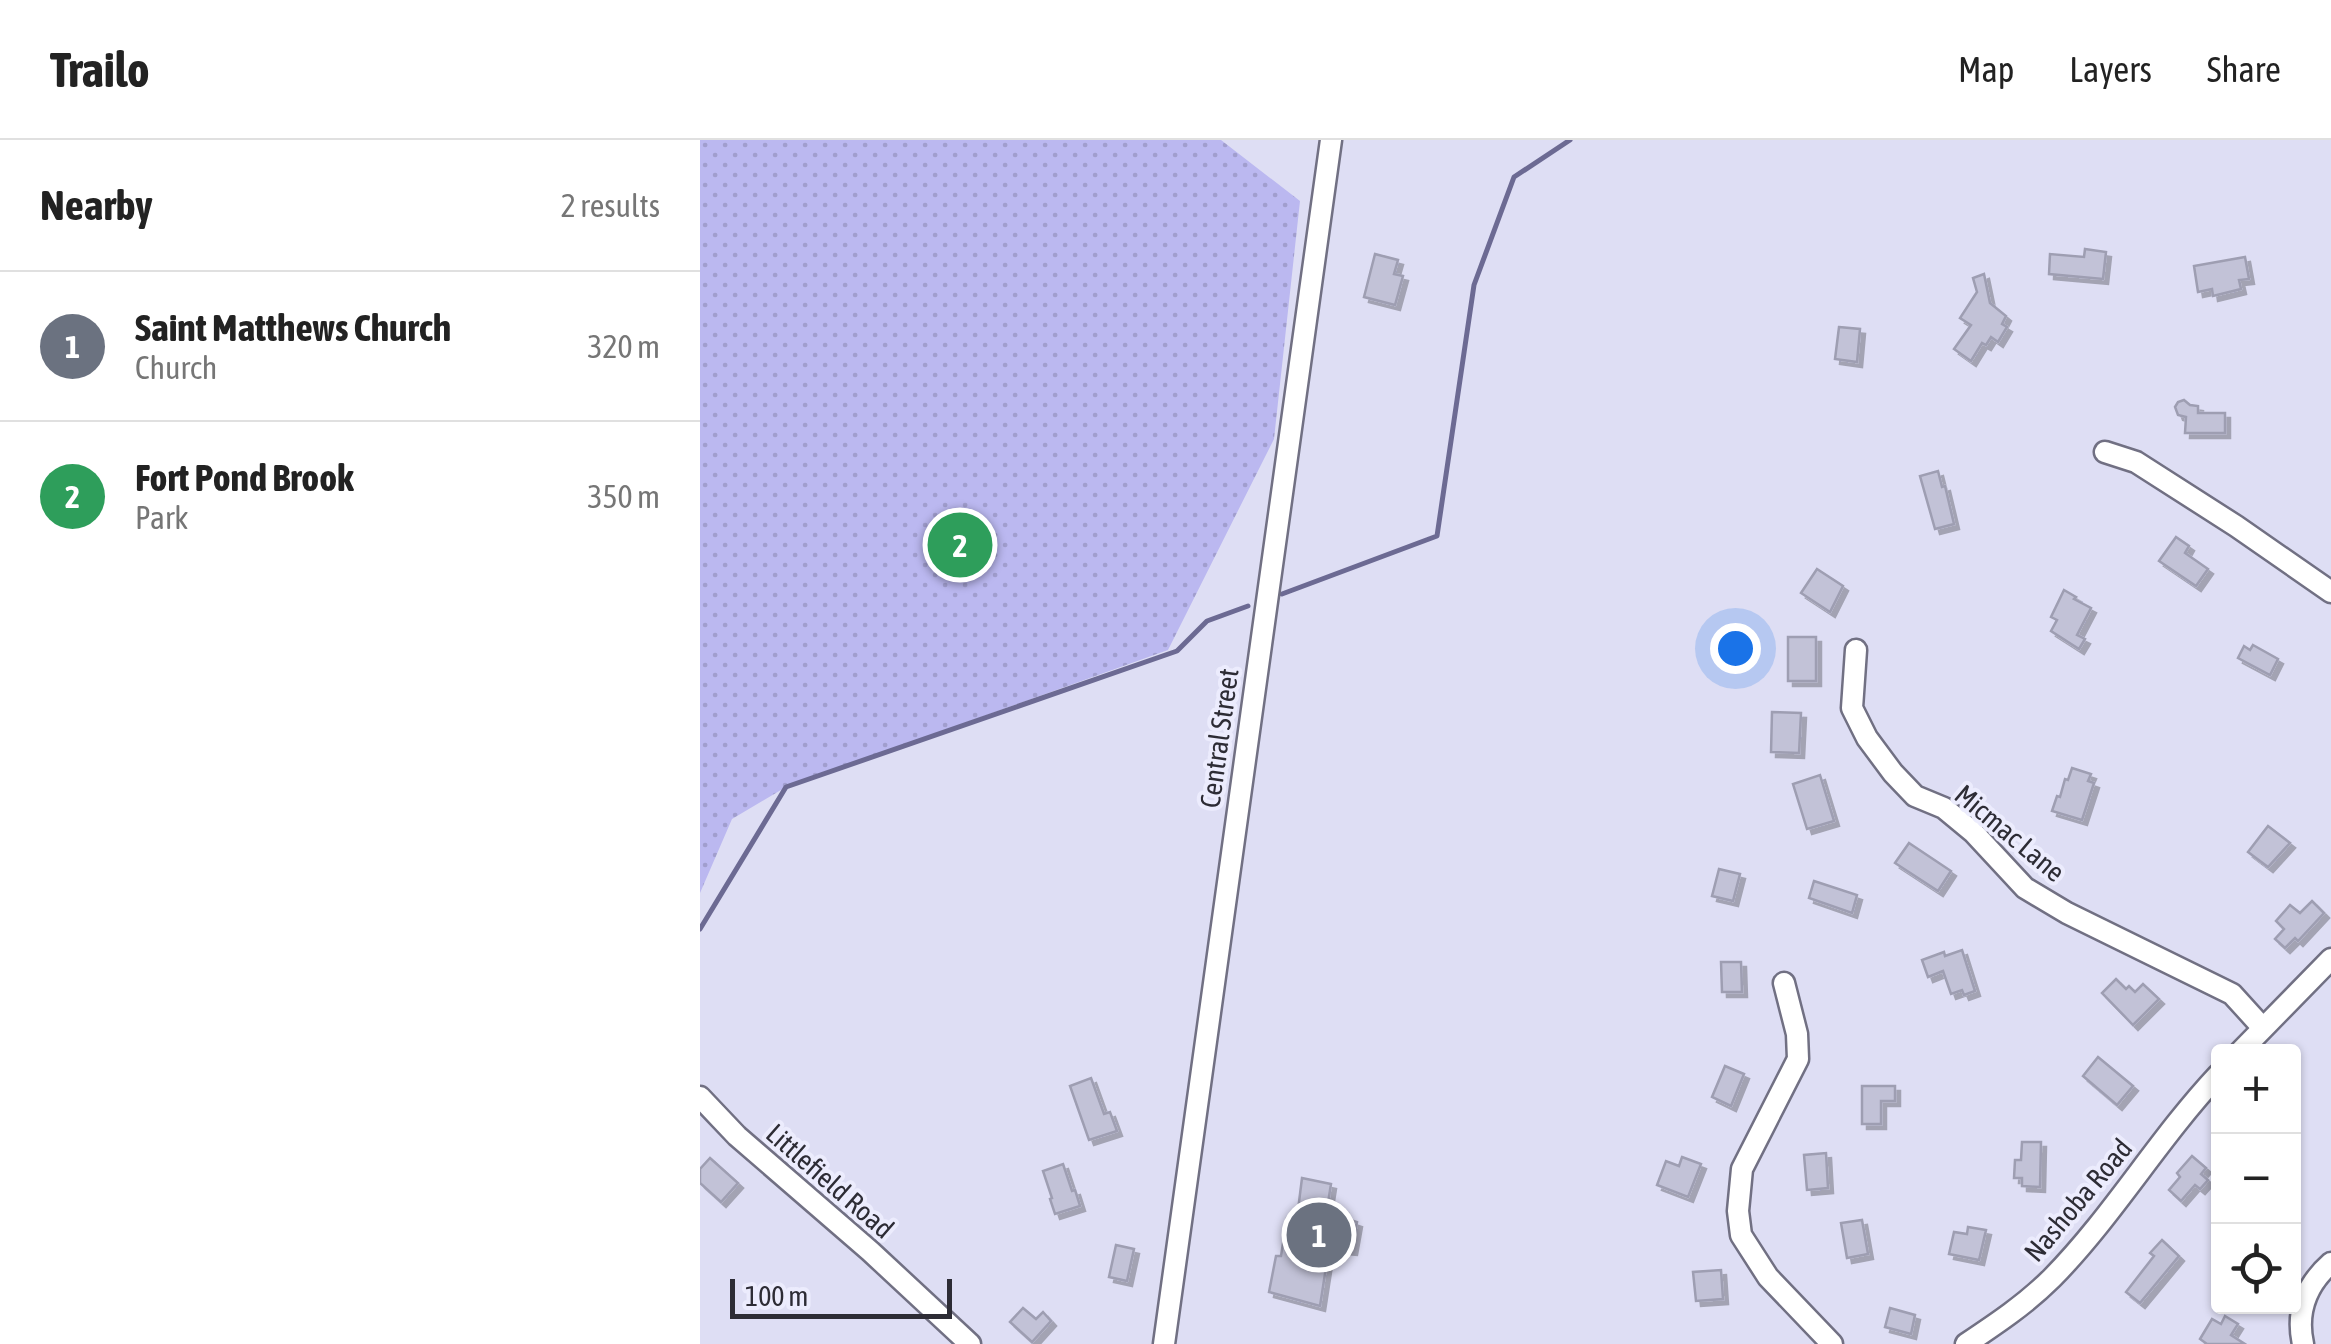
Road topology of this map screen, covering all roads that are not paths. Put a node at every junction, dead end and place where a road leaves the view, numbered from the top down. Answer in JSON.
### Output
{"nodes":[{"id":1,"x":1330,"y":140,"type":"edge"},
{"id":2,"x":2106,"y":452,"type":"dead end"},
{"id":3,"x":2331,"y":592,"type":"edge"},
{"id":4,"x":1856,"y":650,"type":"dead end"},
{"id":5,"x":2331,"y":959,"type":"edge"},
{"id":6,"x":1784,"y":982,"type":"dead end"},
{"id":7,"x":2262,"y":1027,"type":"junction"},
{"id":8,"x":2247,"y":1044,"type":"edge"},
{"id":9,"x":2211,"y":1083,"type":"edge"},
{"id":10,"x":700,"y":1097,"type":"edge"},
{"id":11,"x":2331,"y":1264,"type":"edge"},
{"id":12,"x":970,"y":1344,"type":"edge"},
{"id":13,"x":1164,"y":1344,"type":"edge"},
{"id":14,"x":1832,"y":1344,"type":"edge"},
{"id":15,"x":1966,"y":1344,"type":"edge"},
{"id":16,"x":2304,"y":1344,"type":"edge"}],
"edges":[{"from":1,"to":13,"type":"street","name":"Central Street"},
{"from":2,"to":3,"type":"street"},
{"from":4,"to":7,"type":"street","name":"Micmac Lane"},
{"from":5,"to":7,"type":"street"},
{"from":6,"to":14,"type":"street"},
{"from":7,"to":8,"type":"street"},
{"from":9,"to":15,"type":"street","name":"Nashoba Road"},
{"from":10,"to":12,"type":"street","name":"Littlefield Road"},
{"from":11,"to":16,"type":"street"}]}
